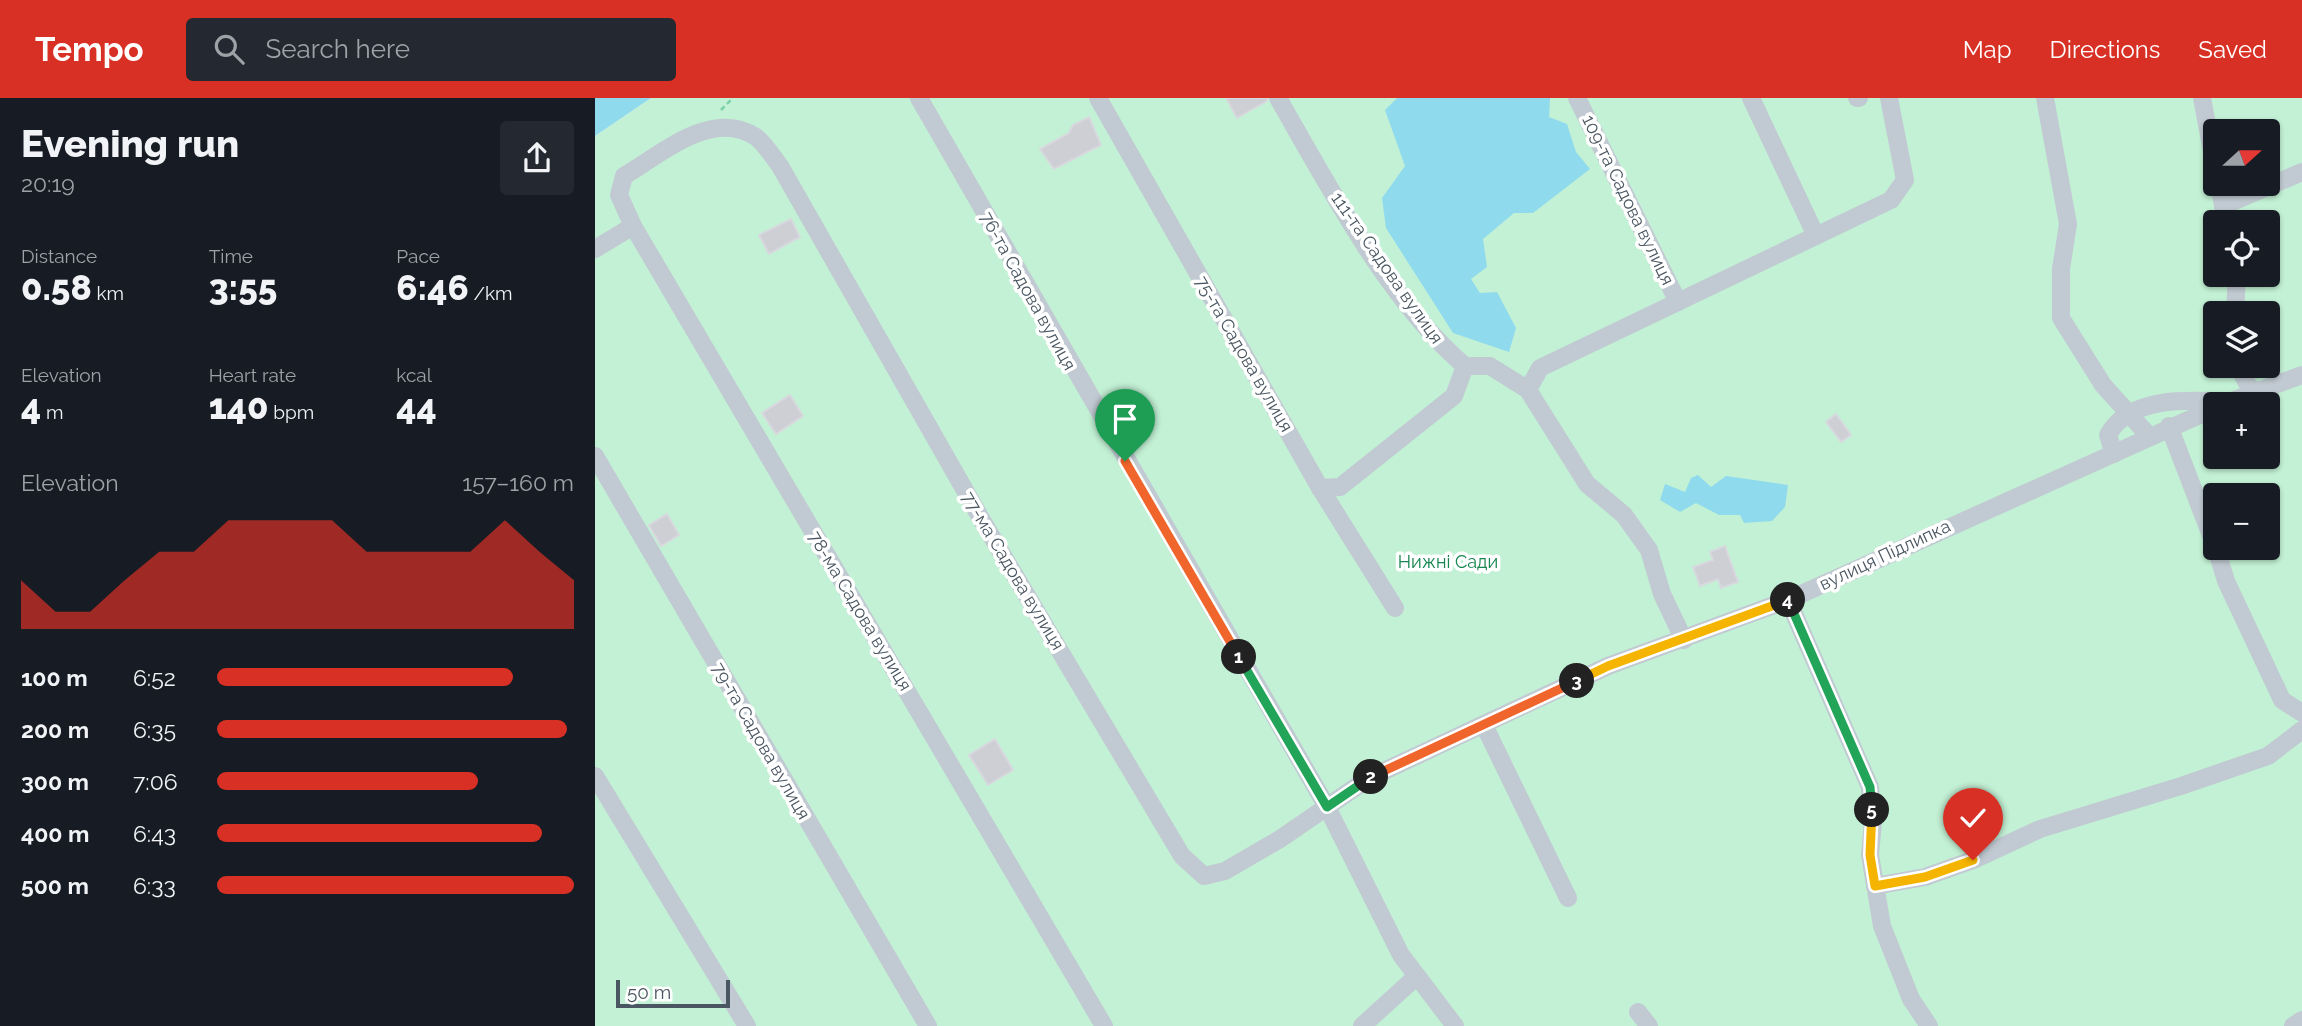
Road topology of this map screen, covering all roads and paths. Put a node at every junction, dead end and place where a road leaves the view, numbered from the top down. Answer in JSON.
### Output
{"nodes":[{"id":1,"x":919,"y":98,"type":"edge"},
{"id":2,"x":1098,"y":98,"type":"edge"},
{"id":3,"x":1278,"y":98,"type":"edge"},
{"id":4,"x":1577,"y":98,"type":"edge"},
{"id":5,"x":1751,"y":98,"type":"edge"},
{"id":6,"x":1889,"y":98,"type":"edge"},
{"id":7,"x":2045,"y":98,"type":"edge"},
{"id":8,"x":2202,"y":98,"type":"edge"},
{"id":9,"x":2206,"y":119,"type":"edge"},
{"id":10,"x":2302,"y":172,"type":"edge"},
{"id":11,"x":618,"y":195,"type":"joint"},
{"id":12,"x":2232,"y":210,"type":"edge"},
{"id":13,"x":633,"y":226,"type":"junction"},
{"id":14,"x":1816,"y":236,"type":"junction"},
{"id":15,"x":595,"y":249,"type":"edge"},
{"id":16,"x":1678,"y":302,"type":"junction"},
{"id":17,"x":1465,"y":366,"type":"junction"},
{"id":18,"x":2302,"y":375,"type":"edge"},
{"id":19,"x":2244,"y":378,"type":"edge"},
{"id":20,"x":1528,"y":390,"type":"junction"},
{"id":21,"x":2256,"y":392,"type":"joint"},
{"id":22,"x":2203,"y":402,"type":"edge"},
{"id":23,"x":2203,"y":412,"type":"edge"},
{"id":24,"x":2131,"y":415,"type":"junction"},
{"id":25,"x":2169,"y":426,"type":"junction"},
{"id":26,"x":2148,"y":436,"type":"junction"},
{"id":27,"x":2114,"y":454,"type":"junction"},
{"id":28,"x":595,"y":456,"type":"edge"},
{"id":29,"x":1320,"y":488,"type":"junction"},
{"id":30,"x":2203,"y":514,"type":"edge"},
{"id":31,"x":2220,"y":560,"type":"edge"},
{"id":32,"x":1788,"y":600,"type":"junction"},
{"id":33,"x":1395,"y":608,"type":"dead end"},
{"id":34,"x":1684,"y":640,"type":"junction"},
{"id":35,"x":2302,"y":713,"type":"edge"},
{"id":36,"x":1484,"y":725,"type":"junction"},
{"id":37,"x":2302,"y":730,"type":"edge"},
{"id":38,"x":595,"y":775,"type":"edge"},
{"id":39,"x":1327,"y":807,"type":"junction"},
{"id":40,"x":1875,"y":886,"type":"junction"},
{"id":41,"x":1567,"y":898,"type":"dead end"},
{"id":42,"x":1417,"y":976,"type":"junction"},
{"id":43,"x":2302,"y":1020,"type":"edge"},
{"id":44,"x":1925,"y":1025,"type":"edge"},
{"id":45,"x":747,"y":1026,"type":"edge"},
{"id":46,"x":928,"y":1026,"type":"edge"},
{"id":47,"x":1104,"y":1026,"type":"edge"},
{"id":48,"x":1362,"y":1026,"type":"edge"},
{"id":49,"x":1455,"y":1026,"type":"edge"},
{"id":50,"x":2293,"y":1026,"type":"edge"}],
"edges":[{"from":1,"to":39,"type":"street","name":"76-та Садова вулиця"},
{"from":2,"to":29,"type":"street","name":"75-та Садова вулиця"},
{"from":3,"to":17,"type":"street","name":"111-та Садова вулиця"},
{"from":4,"to":16,"type":"street","name":"109-та Садова вулиця"},
{"from":5,"to":14,"type":"street"},
{"from":6,"to":14,"type":"street"},
{"from":7,"to":24,"type":"street"},
{"from":8,"to":9,"type":"street"},
{"from":10,"to":12,"type":"street"},
{"from":11,"to":13,"type":"street","name":"78-ма Садова вулиця"},
{"from":11,"to":39,"type":"street","name":"77-ма Садова вулиця"},
{"from":13,"to":15,"type":"street"},
{"from":13,"to":47,"type":"street","name":"78-ма Садова вулиця"},
{"from":14,"to":16,"type":"street"},
{"from":16,"to":20,"type":"street"},
{"from":17,"to":20,"type":"street"},
{"from":17,"to":29,"type":"street"},
{"from":18,"to":21,"type":"street","name":"вулиця Підлипка"},
{"from":19,"to":21,"type":"street"},
{"from":20,"to":34,"type":"street"},
{"from":22,"to":24,"type":"street"},
{"from":23,"to":25,"type":"street","name":"вулиця Підлипка"},
{"from":24,"to":26,"type":"street"},
{"from":24,"to":27,"type":"street"},
{"from":25,"to":26,"type":"street","name":"вулиця Підлипка"},
{"from":25,"to":30,"type":"street"},
{"from":26,"to":27,"type":"street","name":"вулиця Підлипка"},
{"from":27,"to":32,"type":"street","name":"вулиця Підлипка"},
{"from":28,"to":46,"type":"street","name":"79-та Садова вулиця"},
{"from":29,"to":33,"type":"street","name":"75-та Садова вулиця"},
{"from":31,"to":35,"type":"street"},
{"from":32,"to":34,"type":"street","name":"вулиця Підлипка"},
{"from":32,"to":40,"type":"street"},
{"from":34,"to":36,"type":"street","name":"вулиця Підлипка"},
{"from":36,"to":39,"type":"street","name":"вулиця Підлипка"},
{"from":36,"to":41,"type":"street"},
{"from":37,"to":40,"type":"street"},
{"from":38,"to":45,"type":"street"},
{"from":39,"to":42,"type":"street","name":"76-та Садова вулиця"},
{"from":40,"to":44,"type":"street"},
{"from":42,"to":48,"type":"street"},
{"from":42,"to":49,"type":"street","name":"76-та Садова вулиця"},
{"from":43,"to":50,"type":"street"}]}
